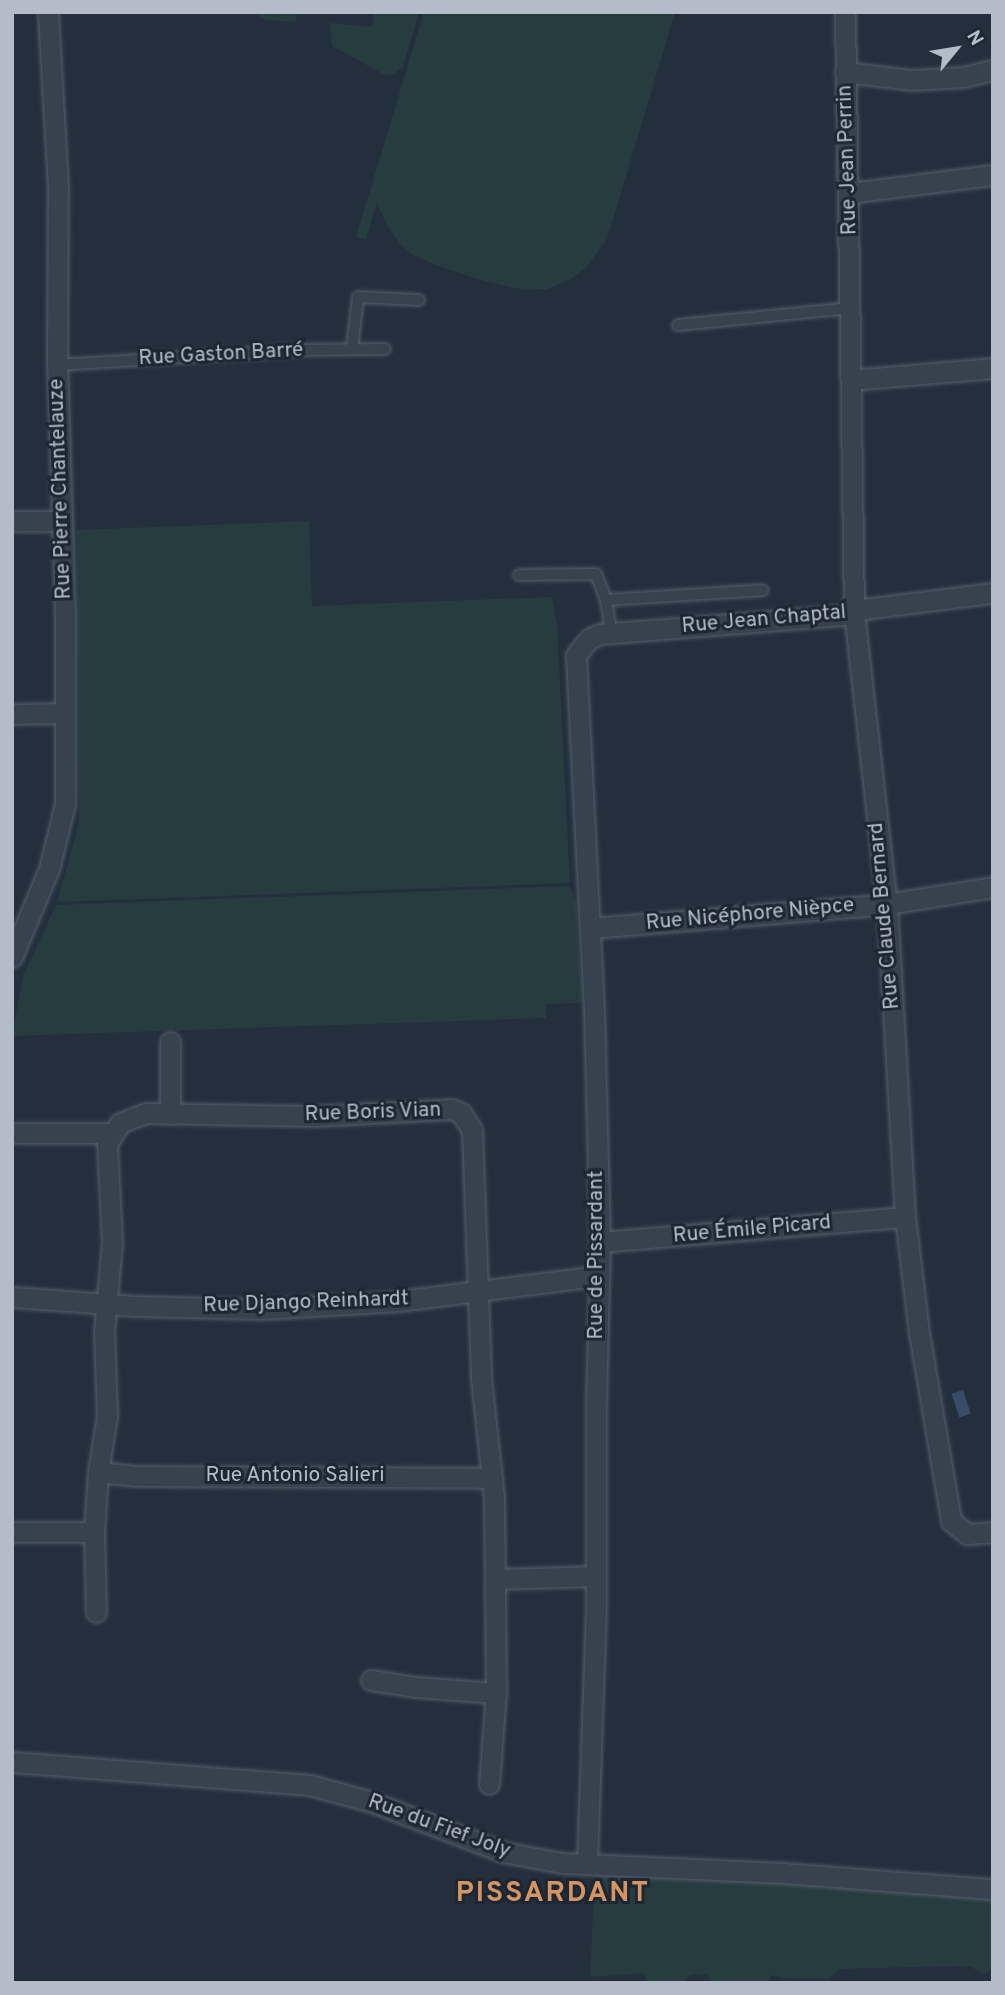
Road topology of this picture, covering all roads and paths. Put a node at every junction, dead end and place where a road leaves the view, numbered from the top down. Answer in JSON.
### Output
{"nodes":[{"id":1,"x":48,"y":12,"type":"edge"},
{"id":2,"x":845,"y":12,"type":"edge"},
{"id":3,"x":993,"y":70,"type":"edge"},
{"id":4,"x":845,"y":72,"type":"junction"},
{"id":5,"x":993,"y":176,"type":"edge"},
{"id":6,"x":850,"y":193,"type":"junction"},
{"id":7,"x":419,"y":300,"type":"dead end"},
{"id":8,"x":852,"y":308,"type":"junction"},
{"id":9,"x":678,"y":325,"type":"dead end"},
{"id":10,"x":352,"y":349,"type":"junction"},
{"id":11,"x":384,"y":349,"type":"dead end"},
{"id":12,"x":57,"y":365,"type":"junction"},
{"id":13,"x":993,"y":368,"type":"edge"},
{"id":14,"x":851,"y":380,"type":"junction"},
{"id":15,"x":12,"y":521,"type":"edge"},
{"id":16,"x":62,"y":521,"type":"junction"},
{"id":17,"x":519,"y":575,"type":"dead end"},
{"id":18,"x":762,"y":590,"type":"dead end"},
{"id":19,"x":993,"y":593,"type":"edge"},
{"id":20,"x":606,"y":600,"type":"junction"},
{"id":21,"x":854,"y":612,"type":"junction"},
{"id":22,"x":611,"y":633,"type":"junction"},
{"id":23,"x":580,"y":646,"type":"joint"},
{"id":24,"x":12,"y":713,"type":"edge"},
{"id":25,"x":64,"y":713,"type":"junction"},
{"id":26,"x":993,"y":887,"type":"edge"},
{"id":27,"x":887,"y":904,"type":"junction"},
{"id":28,"x":591,"y":928,"type":"junction"},
{"id":29,"x":12,"y":957,"type":"edge"},
{"id":30,"x":170,"y":1042,"type":"dead end"},
{"id":31,"x":170,"y":1114,"type":"junction"},
{"id":32,"x":16,"y":1133,"type":"dead end"},
{"id":33,"x":111,"y":1133,"type":"junction"},
{"id":34,"x":905,"y":1217,"type":"junction"},
{"id":35,"x":600,"y":1242,"type":"junction"},
{"id":36,"x":598,"y":1276,"type":"junction"},
{"id":37,"x":476,"y":1290,"type":"junction"},
{"id":38,"x":12,"y":1297,"type":"edge"},
{"id":39,"x":106,"y":1304,"type":"junction"},
{"id":40,"x":98,"y":1472,"type":"junction"},
{"id":41,"x":492,"y":1478,"type":"junction"},
{"id":42,"x":12,"y":1532,"type":"edge"},
{"id":43,"x":94,"y":1532,"type":"junction"},
{"id":44,"x":993,"y":1532,"type":"edge"},
{"id":45,"x":596,"y":1576,"type":"junction"},
{"id":46,"x":497,"y":1579,"type":"junction"},
{"id":47,"x":96,"y":1612,"type":"dead end"},
{"id":48,"x":370,"y":1680,"type":"dead end"},
{"id":49,"x":496,"y":1693,"type":"junction"},
{"id":50,"x":12,"y":1762,"type":"edge"},
{"id":51,"x":489,"y":1784,"type":"dead end"},
{"id":52,"x":587,"y":1864,"type":"junction"},
{"id":53,"x":993,"y":1889,"type":"edge"}],
"edges":[{"from":1,"to":12,"type":"street","name":"Rue Pierre Chantelauze"},
{"from":2,"to":4,"type":"street","name":"Rue Jean Perrin"},
{"from":3,"to":4,"type":"street"},
{"from":4,"to":6,"type":"street","name":"Rue Jean Perrin"},
{"from":5,"to":6,"type":"street"},
{"from":6,"to":8,"type":"street","name":"Rue Jean Perrin"},
{"from":7,"to":10,"type":"lane"},
{"from":8,"to":9,"type":"lane"},
{"from":8,"to":14,"type":"street","name":"Rue Claude Bernard"},
{"from":10,"to":11,"type":"lane","name":"Rue Gaston Barré"},
{"from":10,"to":12,"type":"lane","name":"Rue Gaston Barré"},
{"from":12,"to":16,"type":"street","name":"Rue Pierre Chantelauze"},
{"from":13,"to":14,"type":"street"},
{"from":14,"to":21,"type":"street","name":"Rue Claude Bernard"},
{"from":15,"to":16,"type":"street"},
{"from":16,"to":25,"type":"street","name":"Rue Pierre Chantelauze"},
{"from":17,"to":20,"type":"lane"},
{"from":18,"to":20,"type":"lane"},
{"from":19,"to":21,"type":"street","name":"Rue Jean Chaptal"},
{"from":20,"to":22,"type":"lane"},
{"from":21,"to":22,"type":"street","name":"Rue Jean Chaptal"},
{"from":21,"to":27,"type":"street","name":"Rue Claude Bernard"},
{"from":22,"to":23,"type":"street","name":"Rue Jean Chaptal"},
{"from":23,"to":28,"type":"street","name":"Rue de Pissardant"},
{"from":24,"to":25,"type":"street"},
{"from":25,"to":29,"type":"street","name":"Rue Pierre Chantelauze"},
{"from":26,"to":27,"type":"street","name":"Rue Nicéphore Nièpce"},
{"from":27,"to":28,"type":"street","name":"Rue Nicéphore Nièpce"},
{"from":27,"to":34,"type":"street","name":"Rue Claude Bernard"},
{"from":28,"to":35,"type":"street","name":"Rue de Pissardant"},
{"from":30,"to":31,"type":"street"},
{"from":31,"to":33,"type":"street","name":"Rue Boris Vian"},
{"from":31,"to":37,"type":"street","name":"Rue Boris Vian"},
{"from":32,"to":33,"type":"street"},
{"from":33,"to":39,"type":"street"},
{"from":34,"to":35,"type":"street","name":"Rue Émile Picard"},
{"from":34,"to":44,"type":"street","name":"Rue Claude Bernard"},
{"from":35,"to":36,"type":"street","name":"Rue de Pissardant"},
{"from":36,"to":37,"type":"street","name":"Rue Django Reinhardt"},
{"from":36,"to":45,"type":"street","name":"Rue de Pissardant"},
{"from":37,"to":39,"type":"street","name":"Rue Django Reinhardt"},
{"from":37,"to":41,"type":"street"},
{"from":38,"to":39,"type":"street","name":"Rue Django Reinhardt"},
{"from":39,"to":40,"type":"street"},
{"from":40,"to":41,"type":"street","name":"Rue Antonio Salieri"},
{"from":40,"to":43,"type":"street"},
{"from":41,"to":46,"type":"street"},
{"from":42,"to":43,"type":"street"},
{"from":43,"to":47,"type":"street"},
{"from":45,"to":46,"type":"street"},
{"from":45,"to":52,"type":"street","name":"Rue de Pissardant"},
{"from":46,"to":49,"type":"street"},
{"from":48,"to":49,"type":"street"},
{"from":49,"to":51,"type":"street"},
{"from":50,"to":52,"type":"street","name":"Rue du Fief Joly"},
{"from":52,"to":53,"type":"street","name":"Rue du Fief Joly"}]}
